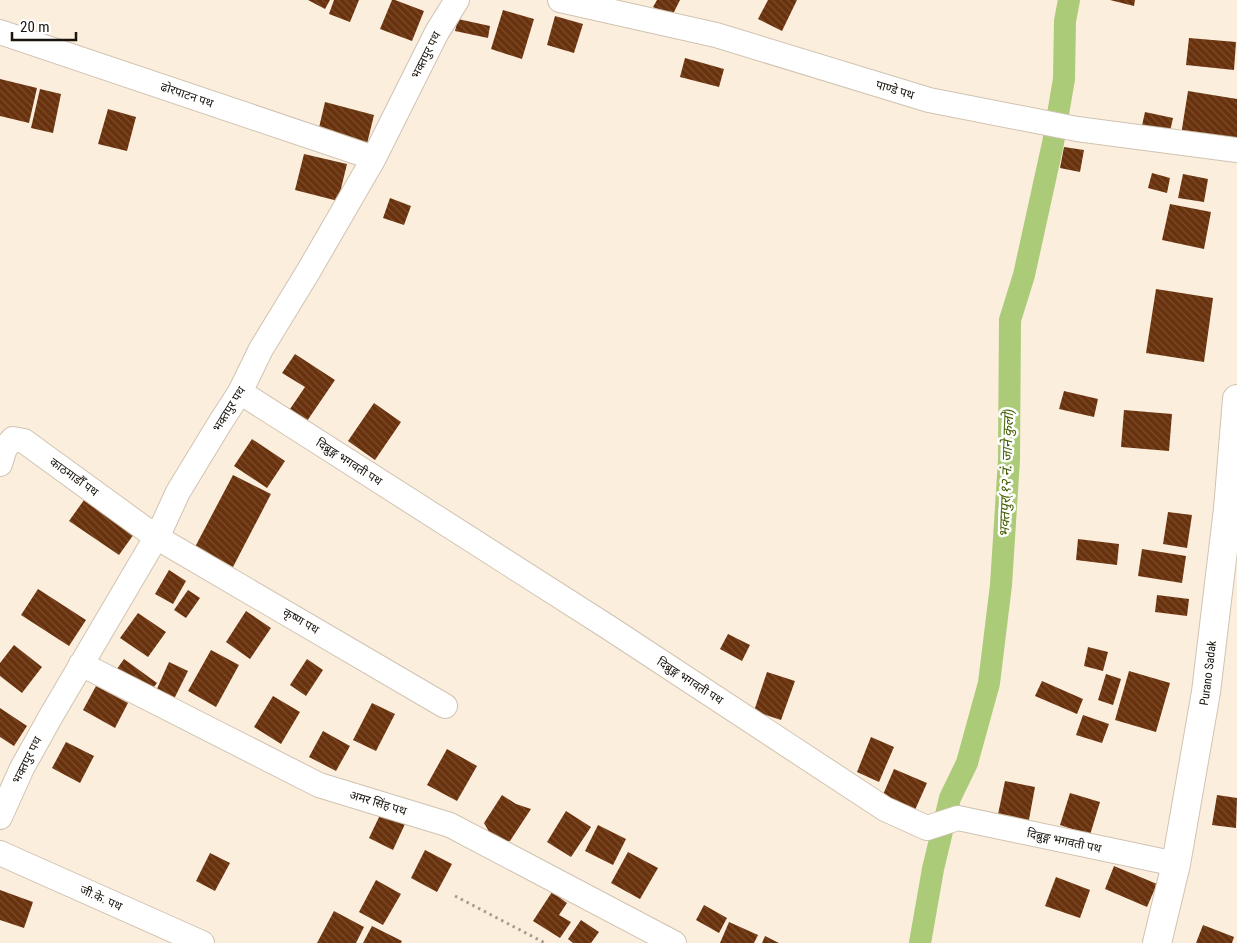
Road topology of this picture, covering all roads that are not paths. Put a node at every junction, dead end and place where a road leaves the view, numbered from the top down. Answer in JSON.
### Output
{"nodes":[{"id":1,"x":458,"y":0,"type":"edge"},
{"id":2,"x":560,"y":0,"type":"edge"},
{"id":3,"x":0,"y":32,"type":"edge"},
{"id":4,"x":1237,"y":150,"type":"edge"},
{"id":5,"x":374,"y":158,"type":"junction"},
{"id":6,"x":240,"y":392,"type":"junction"},
{"id":7,"x":1237,"y":399,"type":"edge"},
{"id":8,"x":0,"y":464,"type":"edge"},
{"id":9,"x":156,"y":537,"type":"junction"},
{"id":10,"x":81,"y":664,"type":"junction"},
{"id":11,"x":446,"y":706,"type":"dead end"},
{"id":12,"x":0,"y":817,"type":"edge"},
{"id":13,"x":0,"y":853,"type":"edge"},
{"id":14,"x":1176,"y":864,"type":"junction"},
{"id":15,"x":202,"y":943,"type":"edge"},
{"id":16,"x":674,"y":943,"type":"edge"},
{"id":17,"x":1157,"y":943,"type":"edge"}],
"edges":[{"from":1,"to":5,"type":"street","name":"भक्तपुर पथ"},
{"from":2,"to":4,"type":"street","name":"पाण्डे पथ"},
{"from":3,"to":5,"type":"street","name":"ढोरपाटन पथ"},
{"from":5,"to":6,"type":"street","name":"भक्तपुर पथ"},
{"from":6,"to":9,"type":"street","name":"भक्तपुर पथ"},
{"from":6,"to":14,"type":"street","name":"दिब्रुङ्ग भगवती पथ"},
{"from":7,"to":14,"type":"main road","name":"Purano Sadak"},
{"from":8,"to":9,"type":"street","name":"काठमाडौँ पथ"},
{"from":9,"to":10,"type":"street","name":"भक्तपुर पथ"},
{"from":9,"to":11,"type":"street","name":"कृष्ण पथ"},
{"from":10,"to":12,"type":"street","name":"भक्तपुर पथ"},
{"from":10,"to":16,"type":"street","name":"अमर सिंह पथ"},
{"from":13,"to":15,"type":"street","name":"जी.के. पथ"},
{"from":14,"to":17,"type":"main road","name":"Purano Sadak"}]}
